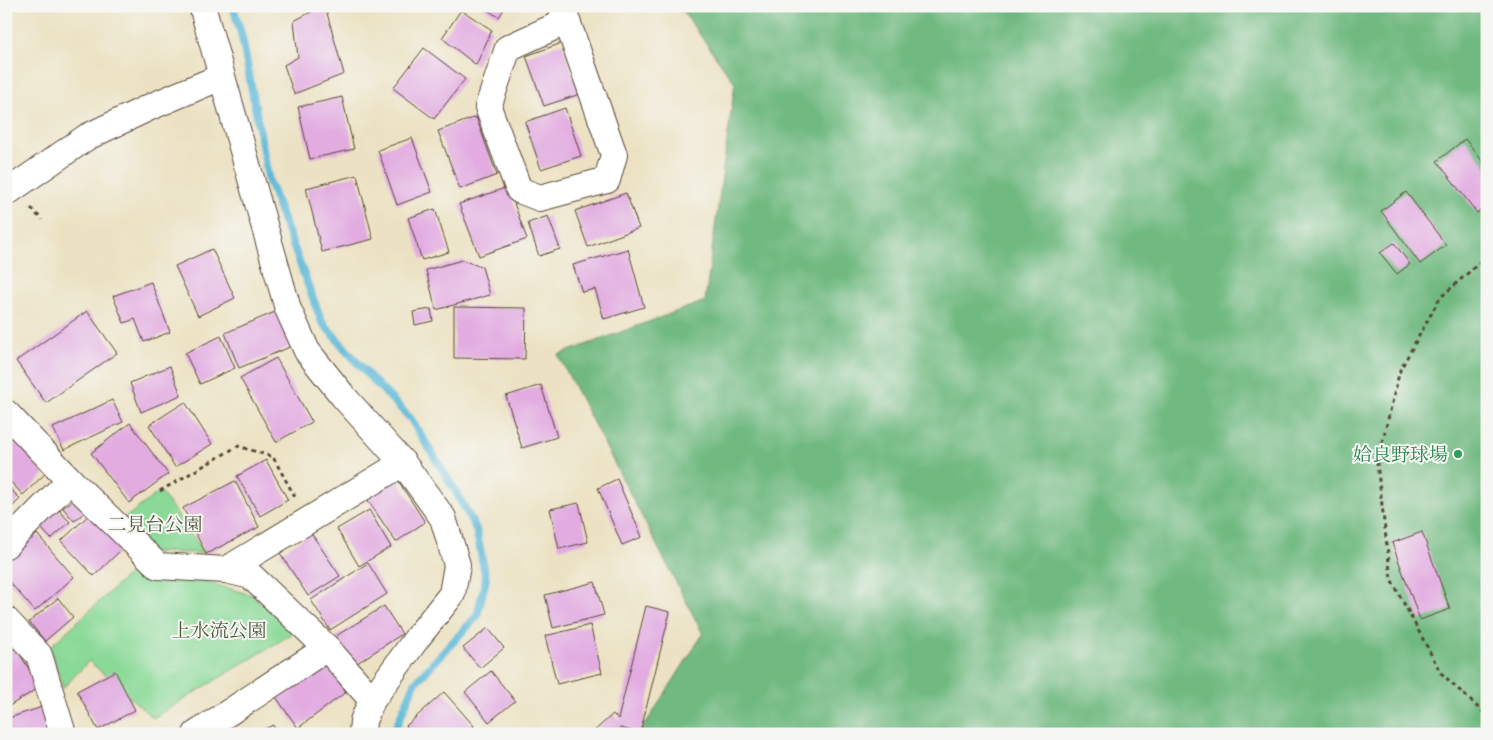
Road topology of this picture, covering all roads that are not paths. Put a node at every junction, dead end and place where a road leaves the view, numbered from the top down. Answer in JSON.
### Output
{"nodes":[{"id":1,"x":202,"y":6,"type":"edge"},
{"id":2,"x":564,"y":13,"type":"edge"},
{"id":3,"x":221,"y":77,"type":"junction"},
{"id":4,"x":6,"y":193,"type":"edge"},
{"id":5,"x":6,"y":412,"type":"edge"},
{"id":6,"x":403,"y":462,"type":"junction"},
{"id":7,"x":70,"y":480,"type":"junction"},
{"id":8,"x":6,"y":545,"type":"edge"},
{"id":9,"x":226,"y":570,"type":"junction"},
{"id":10,"x":6,"y":620,"type":"edge"},
{"id":11,"x":326,"y":648,"type":"junction"},
{"id":12,"x":372,"y":700,"type":"junction"},
{"id":13,"x":63,"y":734,"type":"edge"},
{"id":14,"x":196,"y":734,"type":"edge"},
{"id":15,"x":362,"y":734,"type":"edge"}],
"edges":[{"from":1,"to":3,"type":"street"},
{"from":2,"to":2,"type":"street"},
{"from":3,"to":4,"type":"street"},
{"from":3,"to":6,"type":"street"},
{"from":5,"to":7,"type":"street"},
{"from":6,"to":9,"type":"street"},
{"from":6,"to":12,"type":"street"},
{"from":7,"to":8,"type":"street"},
{"from":7,"to":9,"type":"street"},
{"from":9,"to":11,"type":"street"},
{"from":10,"to":13,"type":"street"},
{"from":11,"to":12,"type":"street"},
{"from":11,"to":14,"type":"street"},
{"from":12,"to":15,"type":"street"}]}
